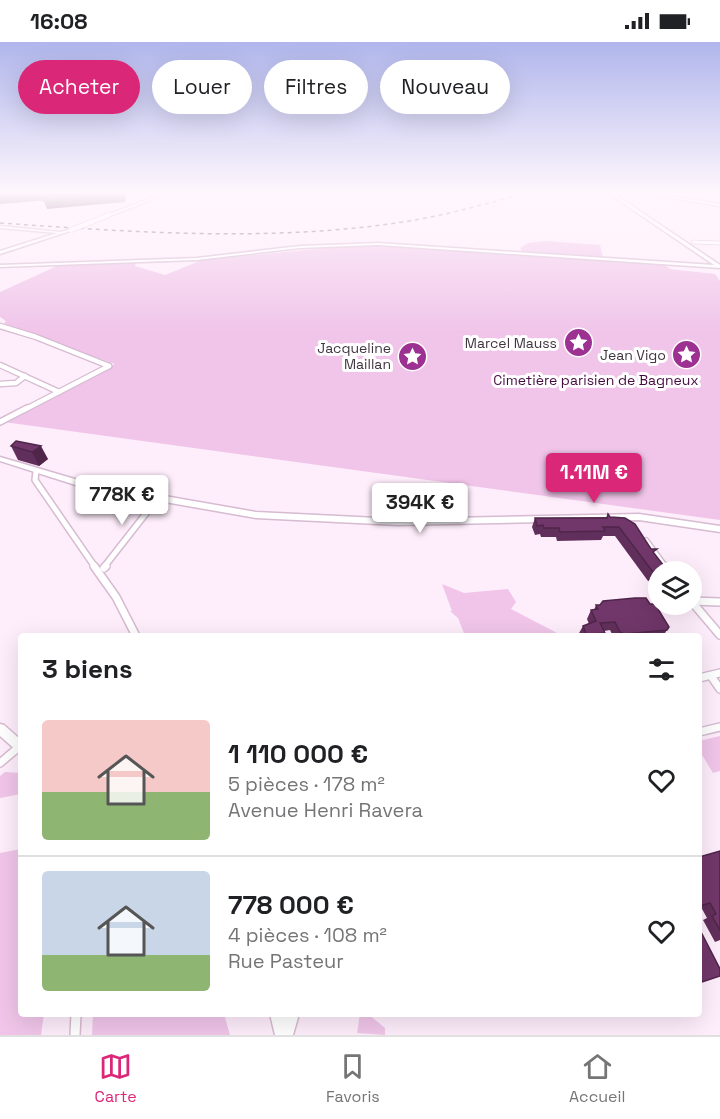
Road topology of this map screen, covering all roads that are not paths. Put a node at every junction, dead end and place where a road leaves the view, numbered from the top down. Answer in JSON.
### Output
{"nodes":[{"id":1,"x":43,"y":239,"type":"edge"},
{"id":2,"x":679,"y":239,"type":"edge"},
{"id":3,"x":693,"y":242,"type":"dead end"},
{"id":4,"x":720,"y":243,"type":"edge"},
{"id":5,"x":0,"y":253,"type":"edge"},
{"id":6,"x":0,"y":266,"type":"edge"},
{"id":7,"x":720,"y":267,"type":"edge"},
{"id":8,"x":0,"y":326,"type":"edge"},
{"id":9,"x":0,"y":366,"type":"edge"},
{"id":10,"x":25,"y":376,"type":"junction"},
{"id":11,"x":37,"y":382,"type":"junction"},
{"id":12,"x":16,"y":383,"type":"junction"},
{"id":13,"x":0,"y":384,"type":"edge"},
{"id":14,"x":59,"y":392,"type":"junction"},
{"id":15,"x":0,"y":422,"type":"edge"},
{"id":16,"x":0,"y":459,"type":"edge"},
{"id":17,"x":36,"y":471,"type":"junction"},
{"id":18,"x":158,"y":498,"type":"junction"},
{"id":19,"x":508,"y":520,"type":"junction"},
{"id":20,"x":678,"y":523,"type":"junction"},
{"id":21,"x":720,"y":529,"type":"edge"},
{"id":22,"x":642,"y":536,"type":"edge"},
{"id":23,"x":660,"y":561,"type":"edge"},
{"id":24,"x":104,"y":568,"type":"dead end"},
{"id":25,"x":702,"y":601,"type":"edge"},
{"id":26,"x":720,"y":602,"type":"edge"},
{"id":27,"x":702,"y":613,"type":"edge"},
{"id":28,"x":134,"y":633,"type":"edge"},
{"id":29,"x":720,"y":635,"type":"edge"},
{"id":30,"x":720,"y":673,"type":"edge"},
{"id":31,"x":711,"y":676,"type":"junction"},
{"id":32,"x":702,"y":678,"type":"edge"},
{"id":33,"x":720,"y":689,"type":"edge"},
{"id":34,"x":720,"y":727,"type":"edge"},
{"id":35,"x":0,"y":729,"type":"edge"},
{"id":36,"x":702,"y":731,"type":"edge"},
{"id":37,"x":18,"y":744,"type":"edge"},
{"id":38,"x":18,"y":749,"type":"edge"},
{"id":39,"x":0,"y":764,"type":"edge"},
{"id":40,"x":76,"y":1017,"type":"edge"},
{"id":41,"x":278,"y":1017,"type":"edge"},
{"id":42,"x":291,"y":1017,"type":"edge"},
{"id":43,"x":75,"y":1035,"type":"edge"},
{"id":44,"x":284,"y":1035,"type":"edge"}],
"edges":[{"from":1,"to":5,"type":"street"},
{"from":2,"to":7,"type":"street"},
{"from":3,"to":4,"type":"street"},
{"from":6,"to":7,"type":"street"},
{"from":8,"to":14,"type":"street"},
{"from":9,"to":10,"type":"street"},
{"from":10,"to":11,"type":"street"},
{"from":10,"to":12,"type":"street"},
{"from":11,"to":12,"type":"street"},
{"from":11,"to":14,"type":"street"},
{"from":12,"to":13,"type":"street"},
{"from":14,"to":15,"type":"street"},
{"from":16,"to":17,"type":"street"},
{"from":17,"to":18,"type":"street"},
{"from":17,"to":28,"type":"street"},
{"from":18,"to":19,"type":"street"},
{"from":18,"to":24,"type":"street"},
{"from":19,"to":20,"type":"street"},
{"from":19,"to":20,"type":"street"},
{"from":20,"to":21,"type":"street"},
{"from":22,"to":23,"type":"street"},
{"from":25,"to":26,"type":"street"},
{"from":27,"to":29,"type":"street"},
{"from":30,"to":31,"type":"street"},
{"from":31,"to":32,"type":"street"},
{"from":31,"to":33,"type":"street"},
{"from":34,"to":36,"type":"street"},
{"from":35,"to":37,"type":"street"},
{"from":38,"to":39,"type":"street"},
{"from":40,"to":43,"type":"street"},
{"from":41,"to":44,"type":"street"},
{"from":42,"to":44,"type":"street"}]}
